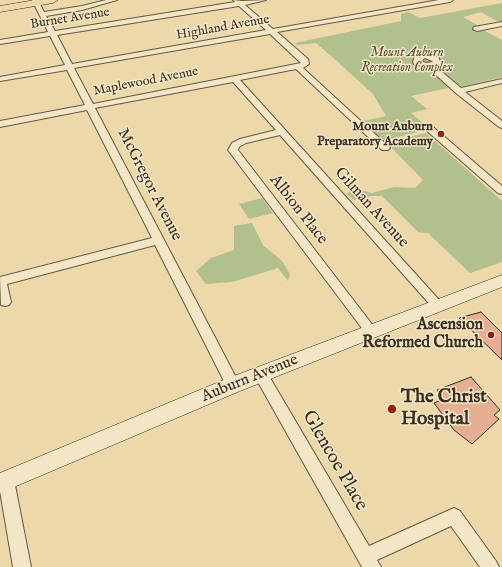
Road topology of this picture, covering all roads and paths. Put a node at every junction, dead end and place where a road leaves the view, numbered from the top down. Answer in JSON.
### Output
{"nodes":[{"id":1,"x":53,"y":0,"type":"edge"},
{"id":2,"x":114,"y":0,"type":"edge"},
{"id":3,"x":263,"y":0,"type":"edge"},
{"id":4,"x":450,"y":0,"type":"edge"},
{"id":5,"x":36,"y":2,"type":"edge"},
{"id":6,"x":238,"y":2,"type":"edge"},
{"id":7,"x":0,"y":9,"type":"edge"},
{"id":8,"x":43,"y":14,"type":"junction"},
{"id":9,"x":502,"y":24,"type":"edge"},
{"id":10,"x":477,"y":28,"type":"dead end"},
{"id":11,"x":271,"y":32,"type":"junction"},
{"id":12,"x":53,"y":34,"type":"junction"},
{"id":13,"x":0,"y":42,"type":"edge"},
{"id":14,"x":430,"y":66,"type":"dead end"},
{"id":15,"x":70,"y":67,"type":"junction"},
{"id":16,"x":298,"y":67,"type":"junction"},
{"id":17,"x":234,"y":78,"type":"junction"},
{"id":18,"x":0,"y":79,"type":"edge"},
{"id":19,"x":502,"y":81,"type":"edge"},
{"id":20,"x":459,"y":91,"type":"junction"},
{"id":21,"x":90,"y":106,"type":"junction"},
{"id":22,"x":0,"y":124,"type":"edge"},
{"id":23,"x":502,"y":125,"type":"edge"},
{"id":24,"x":430,"y":129,"type":"dead end"},
{"id":25,"x":281,"y":132,"type":"junction"},
{"id":26,"x":385,"y":148,"type":"dead end"},
{"id":27,"x":502,"y":191,"type":"edge"},
{"id":28,"x":159,"y":240,"type":"junction"},
{"id":29,"x":0,"y":281,"type":"edge"},
{"id":30,"x":502,"y":281,"type":"edge"},
{"id":31,"x":5,"y":302,"type":"dead end"},
{"id":32,"x":437,"y":305,"type":"junction"},
{"id":33,"x":372,"y":332,"type":"junction"},
{"id":34,"x":261,"y":375,"type":"junction"},
{"id":35,"x":233,"y":385,"type":"junction"},
{"id":36,"x":3,"y":482,"type":"edge"},
{"id":37,"x":369,"y":561,"type":"edge"},
{"id":38,"x":22,"y":567,"type":"edge"},
{"id":39,"x":490,"y":567,"type":"edge"}],
"edges":[{"from":1,"to":5,"type":"main road"},
{"from":2,"to":8,"type":"street"},
{"from":3,"to":6,"type":"street","name":"Burnet Avenue"},
{"from":4,"to":11,"type":"street","name":"Highland Avenue"},
{"from":5,"to":7,"type":"main road"},
{"from":5,"to":8,"type":"street","name":"McGregor Avenue"},
{"from":6,"to":11,"type":"street"},
{"from":6,"to":12,"type":"street","name":"Burnet Avenue"},
{"from":8,"to":12,"type":"street","name":"McGregor Avenue"},
{"from":9,"to":10,"type":"street"},
{"from":11,"to":15,"type":"street","name":"Highland Avenue"},
{"from":11,"to":16,"type":"street"},
{"from":12,"to":13,"type":"street","name":"Burnet Avenue"},
{"from":12,"to":15,"type":"street","name":"McGregor Avenue"},
{"from":14,"to":20,"type":"street"},
{"from":15,"to":18,"type":"street","name":"Highland Avenue"},
{"from":15,"to":21,"type":"street","name":"McGregor Avenue"},
{"from":16,"to":17,"type":"street","name":"Maplewood Avenue"},
{"from":16,"to":26,"type":"street"},
{"from":17,"to":21,"type":"street","name":"Maplewood Avenue"},
{"from":17,"to":25,"type":"street","name":"Gilman Avenue"},
{"from":19,"to":20,"type":"street"},
{"from":20,"to":23,"type":"street"},
{"from":21,"to":22,"type":"street","name":"Maplewood Avenue"},
{"from":21,"to":28,"type":"street","name":"McGregor Avenue"},
{"from":24,"to":27,"type":"street"},
{"from":25,"to":32,"type":"street","name":"Gilman Avenue"},
{"from":25,"to":33,"type":"street","name":"Albion Place"},
{"from":28,"to":29,"type":"street"},
{"from":28,"to":35,"type":"street","name":"McGregor Avenue"},
{"from":29,"to":31,"type":"street"},
{"from":30,"to":32,"type":"main road","name":"Auburn Avenue"},
{"from":32,"to":33,"type":"main road","name":"Auburn Avenue"},
{"from":33,"to":34,"type":"main road","name":"Auburn Avenue"},
{"from":34,"to":35,"type":"main road","name":"Auburn Avenue"},
{"from":34,"to":37,"type":"street","name":"Glencoe Place"},
{"from":35,"to":36,"type":"main road","name":"Auburn Avenue"},
{"from":36,"to":38,"type":"street"},
{"from":37,"to":39,"type":"street"}]}
